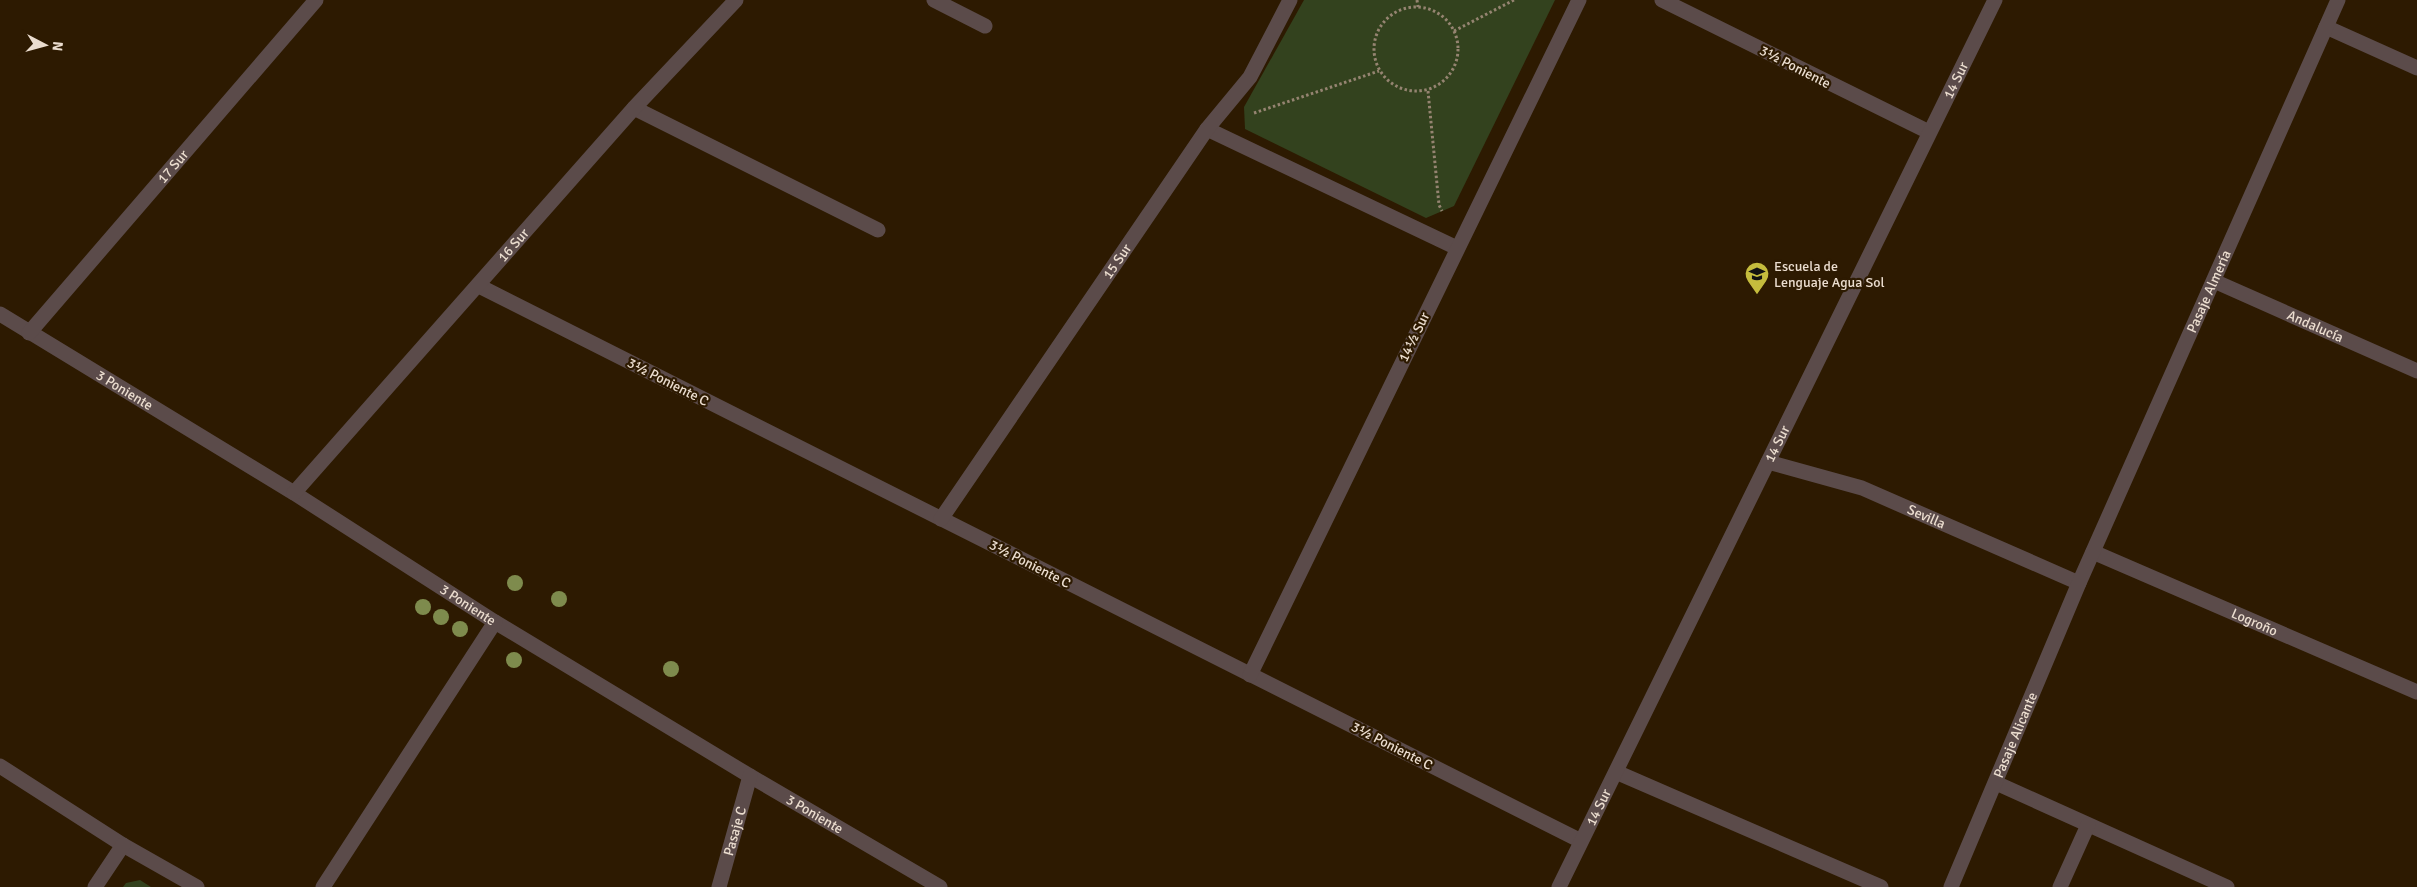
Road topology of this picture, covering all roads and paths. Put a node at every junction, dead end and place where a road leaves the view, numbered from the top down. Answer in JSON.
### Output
{"nodes":[{"id":1,"x":316,"y":0,"type":"edge"},
{"id":2,"x":736,"y":0,"type":"edge"},
{"id":3,"x":934,"y":0,"type":"edge"},
{"id":4,"x":1290,"y":0,"type":"edge"},
{"id":5,"x":1417,"y":0,"type":"edge"},
{"id":6,"x":1514,"y":0,"type":"edge"},
{"id":7,"x":1579,"y":0,"type":"edge"},
{"id":8,"x":1662,"y":0,"type":"edge"},
{"id":9,"x":1995,"y":0,"type":"edge"},
{"id":10,"x":2338,"y":0,"type":"edge"},
{"id":11,"x":1418,"y":7,"type":"junction"},
{"id":12,"x":985,"y":26,"type":"dead end"},
{"id":13,"x":2326,"y":27,"type":"junction"},
{"id":14,"x":1454,"y":31,"type":"junction"},
{"id":15,"x":2417,"y":68,"type":"edge"},
{"id":16,"x":1379,"y":71,"type":"junction"},
{"id":17,"x":1428,"y":91,"type":"junction"},
{"id":18,"x":634,"y":108,"type":"junction"},
{"id":19,"x":1252,"y":114,"type":"dead end"},
{"id":20,"x":1207,"y":129,"type":"junction"},
{"id":21,"x":1929,"y":132,"type":"junction"},
{"id":22,"x":878,"y":230,"type":"dead end"},
{"id":23,"x":1458,"y":248,"type":"junction"},
{"id":24,"x":2214,"y":281,"type":"junction"},
{"id":25,"x":479,"y":286,"type":"junction"},
{"id":26,"x":0,"y":314,"type":"edge"},
{"id":27,"x":29,"y":333,"type":"junction"},
{"id":28,"x":2417,"y":371,"type":"edge"},
{"id":29,"x":1768,"y":462,"type":"junction"},
{"id":30,"x":294,"y":493,"type":"junction"},
{"id":31,"x":941,"y":519,"type":"junction"},
{"id":32,"x":2093,"y":552,"type":"junction"},
{"id":33,"x":2079,"y":583,"type":"junction"},
{"id":34,"x":496,"y":622,"type":"junction"},
{"id":35,"x":1250,"y":674,"type":"junction"},
{"id":36,"x":2417,"y":692,"type":"edge"},
{"id":37,"x":0,"y":766,"type":"edge"},
{"id":38,"x":1616,"y":772,"type":"junction"},
{"id":39,"x":750,"y":776,"type":"junction"},
{"id":40,"x":1996,"y":783,"type":"junction"},
{"id":41,"x":2088,"y":825,"type":"junction"},
{"id":42,"x":1581,"y":841,"type":"junction"},
{"id":43,"x":123,"y":845,"type":"junction"},
{"id":44,"x":95,"y":887,"type":"edge"},
{"id":45,"x":197,"y":887,"type":"edge"},
{"id":46,"x":323,"y":887,"type":"edge"},
{"id":47,"x":719,"y":887,"type":"edge"},
{"id":48,"x":940,"y":887,"type":"edge"},
{"id":49,"x":1558,"y":887,"type":"edge"},
{"id":50,"x":1881,"y":887,"type":"edge"},
{"id":51,"x":1951,"y":887,"type":"edge"},
{"id":52,"x":2060,"y":887,"type":"edge"},
{"id":53,"x":2227,"y":887,"type":"edge"}],
"edges":[{"from":1,"to":27,"type":"street","name":"17 Sur"},
{"from":2,"to":18,"type":"street","name":"16 Sur"},
{"from":3,"to":12,"type":"street"},
{"from":4,"to":20,"type":"street","name":"15 Sur"},
{"from":5,"to":11,"type":"path"},
{"from":6,"to":14,"type":"path"},
{"from":7,"to":23,"type":"street","name":"14½ Sur"},
{"from":8,"to":21,"type":"street","name":"3½ Poniente"},
{"from":9,"to":21,"type":"street","name":"14 Sur"},
{"from":10,"to":13,"type":"street","name":"Pasaje Almería"},
{"from":11,"to":14,"type":"path"},
{"from":11,"to":16,"type":"path"},
{"from":13,"to":15,"type":"street"},
{"from":13,"to":24,"type":"street","name":"Pasaje Almería"},
{"from":14,"to":17,"type":"path"},
{"from":16,"to":17,"type":"path"},
{"from":16,"to":19,"type":"path"},
{"from":17,"to":23,"type":"path"},
{"from":18,"to":22,"type":"street"},
{"from":18,"to":25,"type":"street","name":"16 Sur"},
{"from":20,"to":23,"type":"street"},
{"from":20,"to":31,"type":"street","name":"15 Sur"},
{"from":21,"to":29,"type":"street","name":"14 Sur"},
{"from":23,"to":35,"type":"street","name":"14½ Sur"},
{"from":24,"to":28,"type":"street","name":"Andalucía"},
{"from":24,"to":32,"type":"street","name":"Pasaje Almería"},
{"from":25,"to":30,"type":"street","name":"16 Sur"},
{"from":25,"to":31,"type":"street","name":"3½ Poniente C"},
{"from":26,"to":27,"type":"street","name":"3 Poniente"},
{"from":27,"to":30,"type":"street","name":"3 Poniente"},
{"from":29,"to":33,"type":"street","name":"Sevilla"},
{"from":29,"to":38,"type":"street","name":"14 Sur"},
{"from":30,"to":34,"type":"street","name":"3 Poniente"},
{"from":31,"to":35,"type":"street","name":"3½ Poniente C"},
{"from":32,"to":33,"type":"street","name":"Pasaje Almería"},
{"from":32,"to":36,"type":"street","name":"Logroño"},
{"from":33,"to":40,"type":"street","name":"Pasaje Alicante"},
{"from":34,"to":39,"type":"street","name":"3 Poniente"},
{"from":34,"to":46,"type":"street"},
{"from":35,"to":42,"type":"street","name":"3½ Poniente C"},
{"from":37,"to":43,"type":"street"},
{"from":38,"to":42,"type":"street","name":"14 Sur"},
{"from":38,"to":50,"type":"street"},
{"from":39,"to":47,"type":"street","name":"Pasaje C"},
{"from":39,"to":48,"type":"street","name":"3 Poniente"},
{"from":40,"to":41,"type":"street"},
{"from":40,"to":51,"type":"street","name":"Pasaje Alicante"},
{"from":41,"to":52,"type":"street"},
{"from":41,"to":53,"type":"street"},
{"from":42,"to":49,"type":"street","name":"14 Sur"},
{"from":43,"to":44,"type":"street"},
{"from":43,"to":45,"type":"street"}]}
